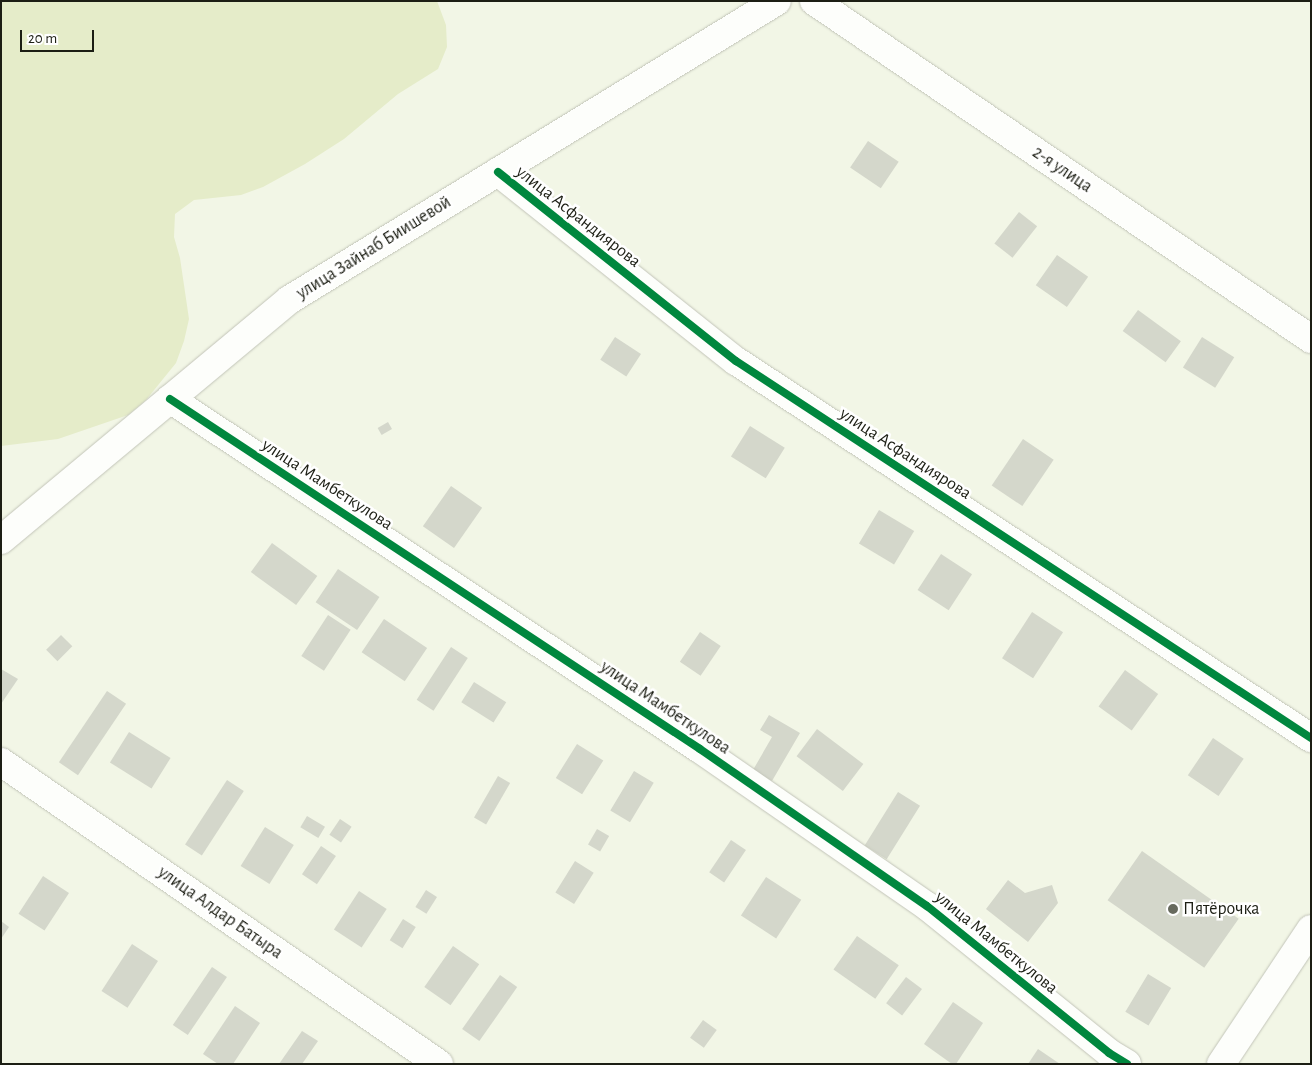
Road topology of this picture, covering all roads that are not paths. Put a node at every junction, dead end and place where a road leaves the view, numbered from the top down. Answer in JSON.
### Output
{"nodes":[{"id":1,"x":777,"y":1,"type":"edge"},
{"id":2,"x":814,"y":1,"type":"edge"},
{"id":3,"x":498,"y":172,"type":"junction"},
{"id":4,"x":1311,"y":339,"type":"edge"},
{"id":5,"x":170,"y":399,"type":"junction"},
{"id":6,"x":1,"y":540,"type":"edge"},
{"id":7,"x":1311,"y":738,"type":"edge"},
{"id":8,"x":1,"y":762,"type":"edge"},
{"id":9,"x":1311,"y":929,"type":"edge"},
{"id":10,"x":440,"y":1064,"type":"edge"},
{"id":11,"x":1127,"y":1064,"type":"edge"},
{"id":12,"x":1221,"y":1064,"type":"edge"}],
"edges":[{"from":1,"to":3,"type":"street","name":"улица Зайнаб Биишевой"},
{"from":2,"to":4,"type":"street","name":"2-я улица"},
{"from":3,"to":5,"type":"street","name":"улица Зайнаб Биишевой"},
{"from":3,"to":7,"type":"street","name":"улица Асфандиярова"},
{"from":5,"to":6,"type":"street","name":"улица Зайнаб Биишевой"},
{"from":5,"to":11,"type":"street","name":"улица Мамбеткулова"},
{"from":8,"to":10,"type":"street","name":"улица Алдар Батыра"},
{"from":9,"to":12,"type":"street"}]}
